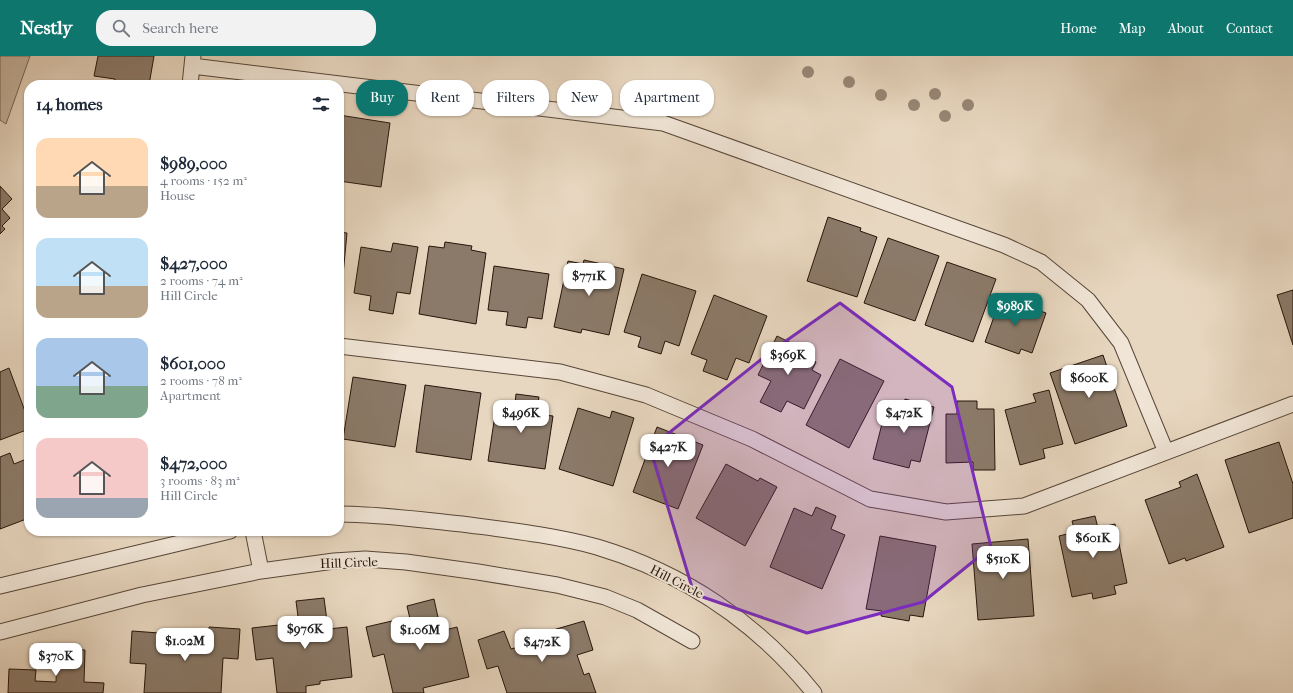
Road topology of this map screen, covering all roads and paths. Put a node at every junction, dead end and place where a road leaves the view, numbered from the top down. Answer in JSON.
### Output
{"nodes":[{"id":1,"x":193,"y":61,"type":"edge"},
{"id":2,"x":191,"y":80,"type":"edge"},
{"id":3,"x":337,"y":80,"type":"edge"},
{"id":4,"x":344,"y":81,"type":"edge"},
{"id":5,"x":344,"y":347,"type":"edge"},
{"id":6,"x":1293,"y":404,"type":"edge"},
{"id":7,"x":1166,"y":452,"type":"junction"},
{"id":8,"x":344,"y":514,"type":"edge"},
{"id":9,"x":209,"y":536,"type":"edge"},
{"id":10,"x":254,"y":536,"type":"edge"},
{"id":11,"x":261,"y":571,"type":"junction"},
{"id":12,"x":0,"y":586,"type":"edge"},
{"id":13,"x":0,"y":632,"type":"edge"},
{"id":14,"x":692,"y":641,"type":"dead end"},
{"id":15,"x":814,"y":693,"type":"edge"}],
"edges":[{"from":1,"to":2,"type":"street"},
{"from":1,"to":3,"type":"street"},
{"from":4,"to":7,"type":"street"},
{"from":5,"to":7,"type":"street"},
{"from":6,"to":7,"type":"street"},
{"from":8,"to":15,"type":"street","name":"Hill Circle"},
{"from":9,"to":12,"type":"street"},
{"from":10,"to":11,"type":"street"},
{"from":11,"to":13,"type":"street","name":"Hill Circle"},
{"from":11,"to":14,"type":"street","name":"Hill Circle"}]}
